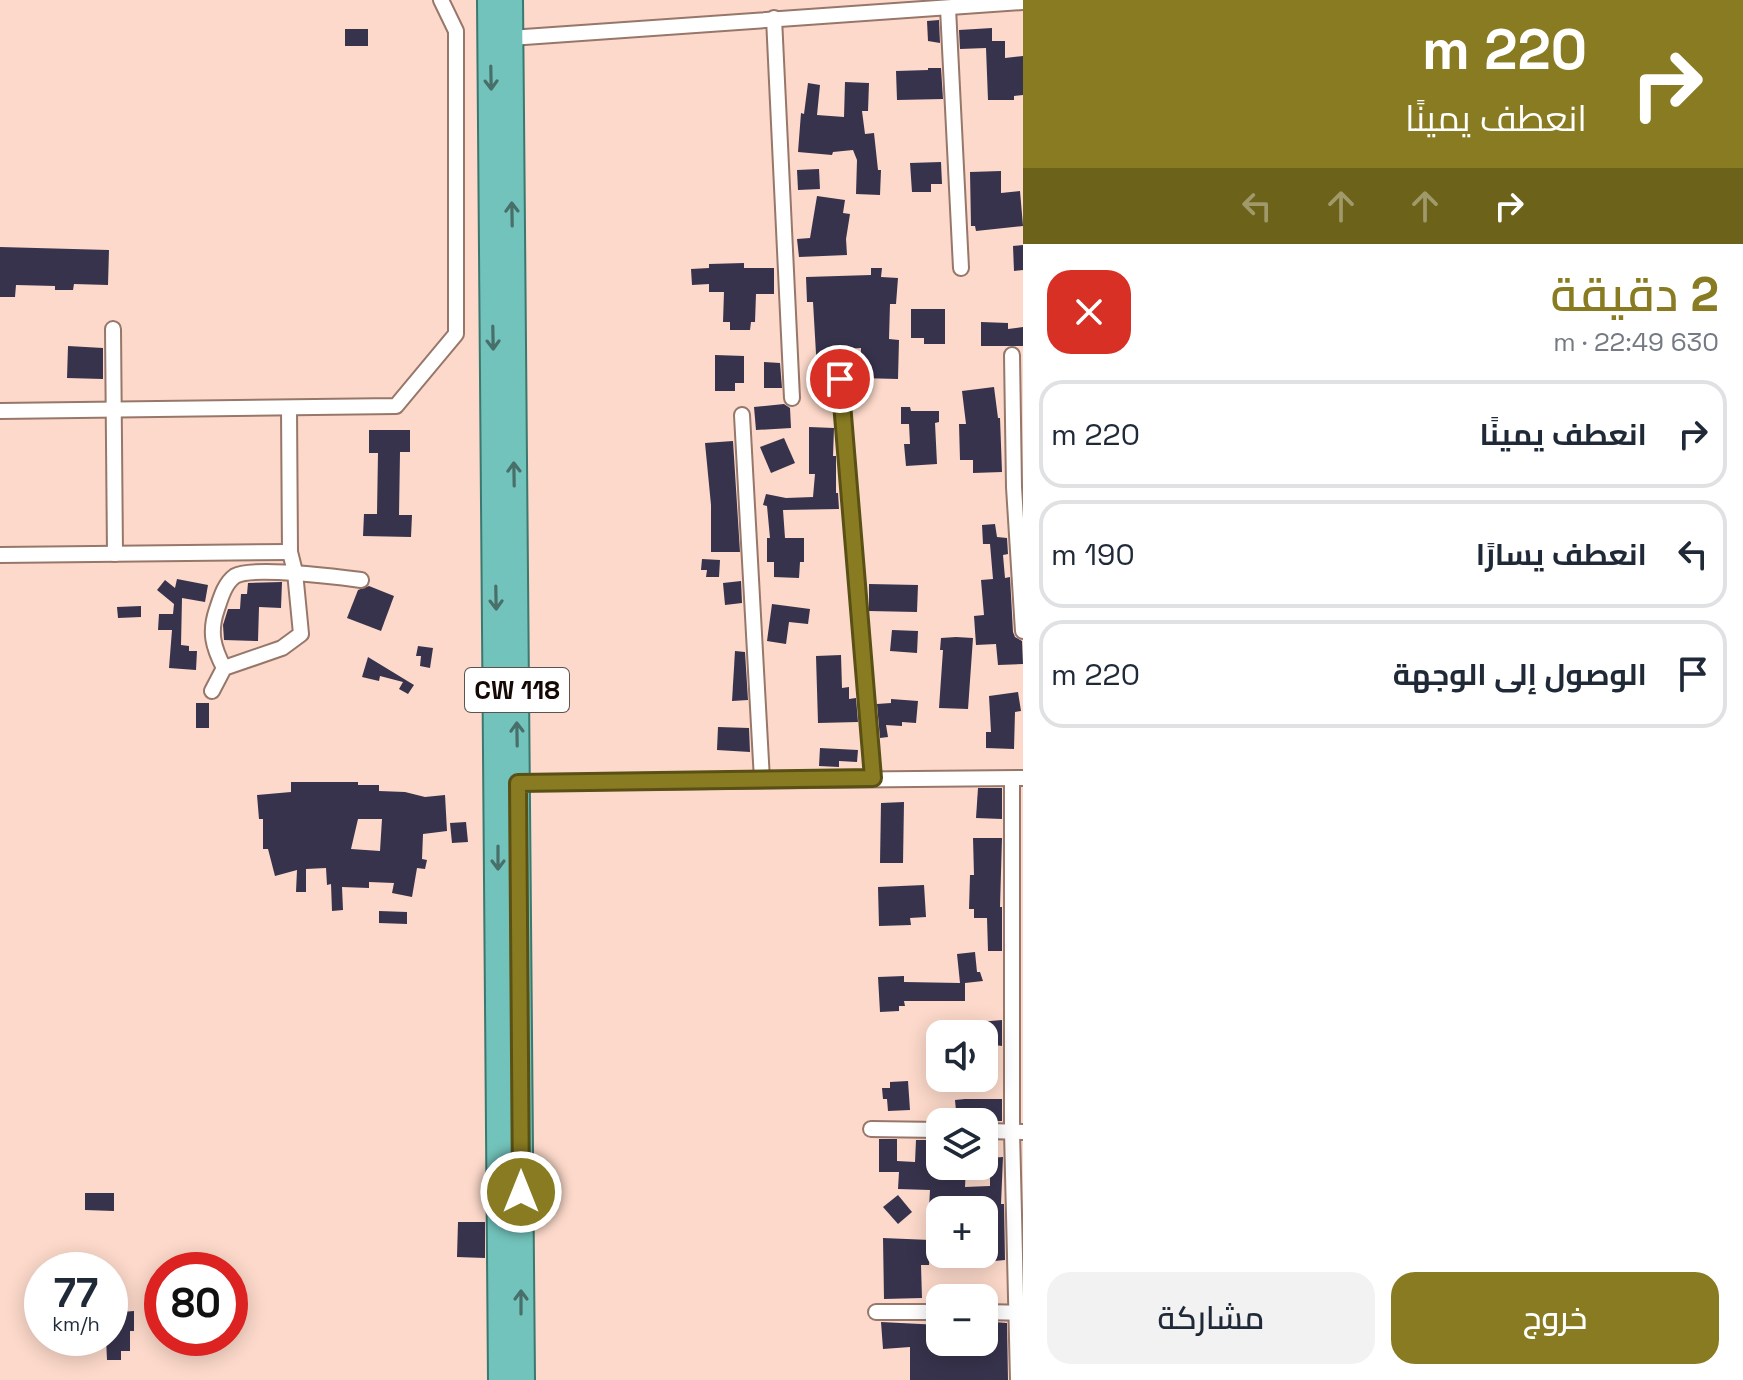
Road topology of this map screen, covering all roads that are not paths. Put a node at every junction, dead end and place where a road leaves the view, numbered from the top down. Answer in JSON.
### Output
{"nodes":[{"id":1,"x":441,"y":0,"type":"edge"},
{"id":2,"x":490,"y":0,"type":"edge"},
{"id":3,"x":510,"y":0,"type":"edge"},
{"id":4,"x":1023,"y":2,"type":"edge"},
{"id":5,"x":948,"y":8,"type":"junction"},
{"id":6,"x":774,"y":18,"type":"junction"},
{"id":7,"x":510,"y":38,"type":"junction"},
{"id":8,"x":961,"y":268,"type":"dead end"},
{"id":9,"x":113,"y":329,"type":"dead end"},
{"id":10,"x":1012,"y":355,"type":"dead end"},
{"id":11,"x":840,"y":379,"type":"dead end"},
{"id":12,"x":792,"y":398,"type":"dead end"},
{"id":13,"x":289,"y":408,"type":"junction"},
{"id":14,"x":113,"y":410,"type":"junction"},
{"id":15,"x":0,"y":411,"type":"edge"},
{"id":16,"x":742,"y":415,"type":"dead end"},
{"id":17,"x":290,"y":552,"type":"junction"},
{"id":18,"x":115,"y":554,"type":"junction"},
{"id":19,"x":0,"y":555,"type":"edge"},
{"id":20,"x":295,"y":572,"type":"junction"},
{"id":21,"x":361,"y":580,"type":"dead end"},
{"id":22,"x":1023,"y":631,"type":"edge"},
{"id":23,"x":224,"y":668,"type":"junction"},
{"id":24,"x":212,"y":691,"type":"dead end"},
{"id":25,"x":873,"y":778,"type":"junction"},
{"id":26,"x":1017,"y":779,"type":"edge"},
{"id":27,"x":762,"y":780,"type":"junction"},
{"id":28,"x":518,"y":783,"type":"junction"},
{"id":29,"x":871,"y":1129,"type":"dead end"},
{"id":30,"x":926,"y":1130,"type":"edge"},
{"id":31,"x":998,"y":1131,"type":"edge"},
{"id":32,"x":1018,"y":1132,"type":"edge"},
{"id":33,"x":876,"y":1312,"type":"dead end"},
{"id":34,"x":926,"y":1312,"type":"edge"},
{"id":35,"x":998,"y":1312,"type":"edge"},
{"id":36,"x":1020,"y":1313,"type":"edge"},
{"id":37,"x":501,"y":1380,"type":"edge"},
{"id":38,"x":522,"y":1380,"type":"edge"},
{"id":39,"x":1018,"y":1380,"type":"edge"}],
"edges":[{"from":1,"to":13,"type":"street"},
{"from":2,"to":37,"type":"highway","number":"CW 118","one_way":true},
{"from":3,"to":7,"type":"highway","number":"CW 118"},
{"from":4,"to":5,"type":"street"},
{"from":5,"to":6,"type":"street"},
{"from":5,"to":8,"type":"street"},
{"from":6,"to":7,"type":"street"},
{"from":6,"to":12,"type":"street"},
{"from":28,"to":7,"type":"highway","number":"CW 118","one_way":true},
{"from":9,"to":14,"type":"street"},
{"from":10,"to":22,"type":"street"},
{"from":11,"to":25,"type":"street"},
{"from":13,"to":14,"type":"street"},
{"from":13,"to":17,"type":"street"},
{"from":14,"to":15,"type":"street"},
{"from":14,"to":18,"type":"street"},
{"from":16,"to":27,"type":"street"},
{"from":17,"to":18,"type":"street"},
{"from":17,"to":20,"type":"street"},
{"from":18,"to":19,"type":"street"},
{"from":20,"to":21,"type":"street"},
{"from":20,"to":23,"type":"street"},
{"from":20,"to":23,"type":"street"},
{"from":23,"to":24,"type":"street"},
{"from":25,"to":26,"type":"street"},
{"from":25,"to":27,"type":"street"},
{"from":26,"to":32,"type":"street"},
{"from":27,"to":28,"type":"street"},
{"from":38,"to":28,"type":"highway","number":"CW 118","one_way":true},
{"from":29,"to":30,"type":"street"},
{"from":31,"to":32,"type":"street"},
{"from":32,"to":36,"type":"street"},
{"from":33,"to":34,"type":"street"},
{"from":35,"to":36,"type":"street"},
{"from":36,"to":39,"type":"street"}]}
